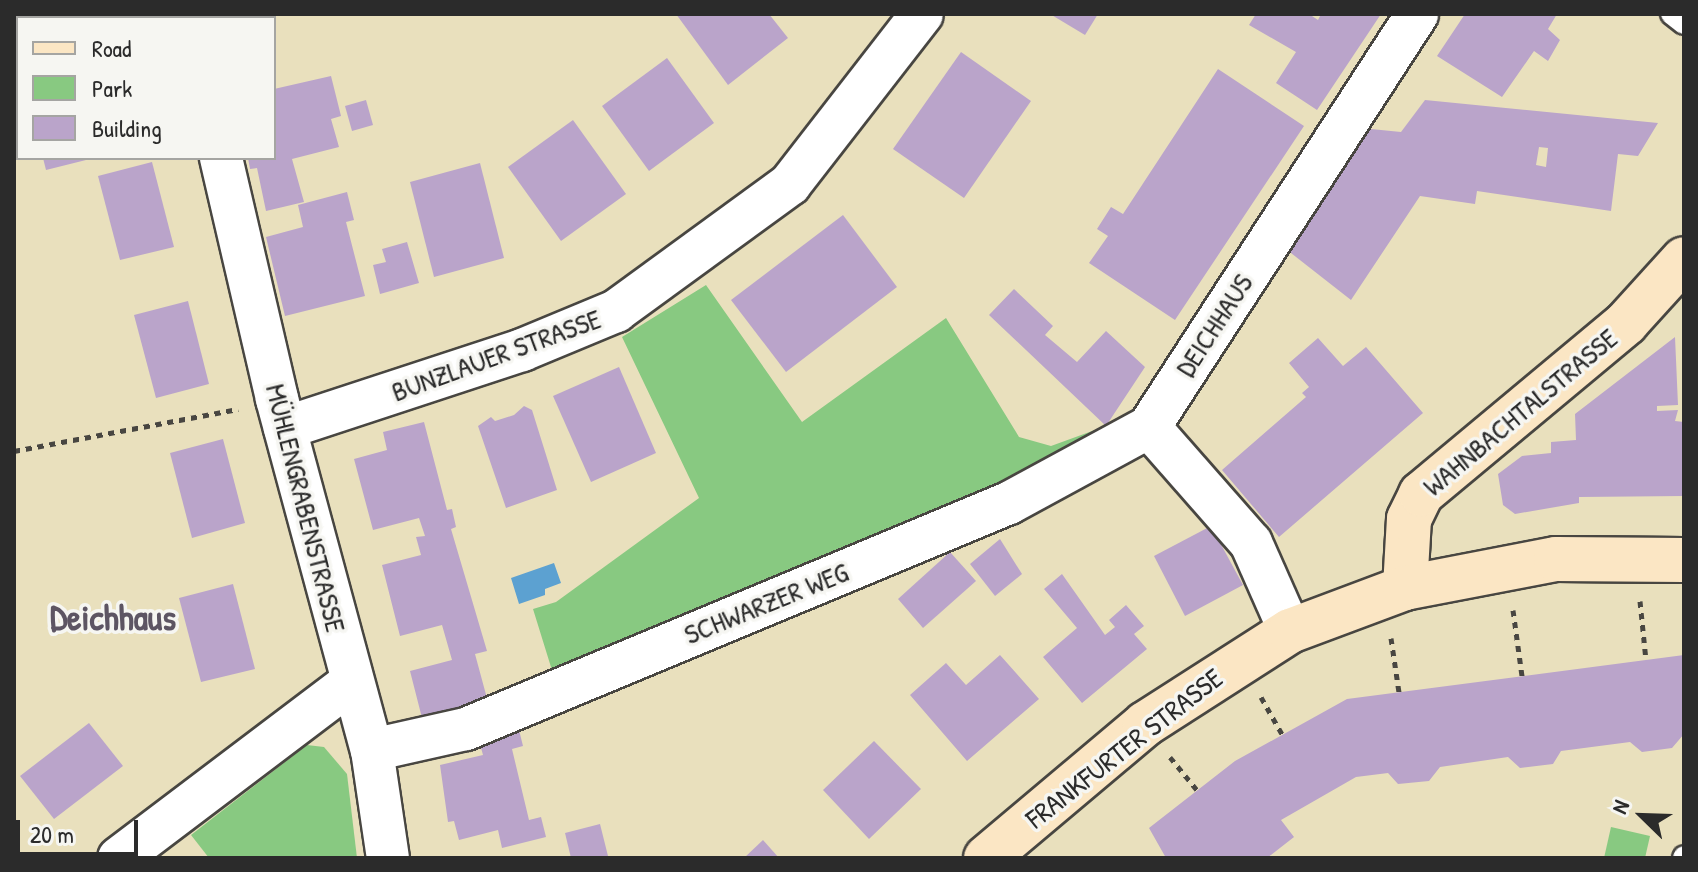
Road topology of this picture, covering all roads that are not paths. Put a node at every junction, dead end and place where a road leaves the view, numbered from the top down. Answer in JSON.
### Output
{"nodes":[{"id":1,"x":922,"y":14,"type":"edge"},
{"id":2,"x":1417,"y":14,"type":"edge"},
{"id":3,"x":1671,"y":14,"type":"edge"},
{"id":4,"x":1684,"y":24,"type":"edge"},
{"id":5,"x":221,"y":160,"type":"edge"},
{"id":6,"x":1684,"y":259,"type":"edge"},
{"id":7,"x":281,"y":413,"type":"junction"},
{"id":8,"x":1149,"y":427,"type":"junction"},
{"id":9,"x":1684,"y":560,"type":"edge"},
{"id":10,"x":1394,"y":591,"type":"junction"},
{"id":11,"x":1290,"y":631,"type":"junction"},
{"id":12,"x":350,"y":683,"type":"junction"},
{"id":13,"x":372,"y":750,"type":"junction"},
{"id":14,"x":119,"y":858,"type":"edge"},
{"id":15,"x":388,"y":858,"type":"edge"},
{"id":16,"x":986,"y":858,"type":"edge"}],
"edges":[{"from":1,"to":7,"type":"street","name":"BUNZLAUER STRASSE"},
{"from":2,"to":8,"type":"street","name":"DEICHHAUS"},
{"from":3,"to":4,"type":"lane"},
{"from":5,"to":7,"type":"street","name":"MÜHLENGRABENSTRASSE"},
{"from":6,"to":10,"type":"main road","name":"WAHNBACHTALSTRASSE"},
{"from":7,"to":12,"type":"street","name":"MÜHLENGRABENSTRASSE"},
{"from":8,"to":11,"type":"street"},
{"from":8,"to":13,"type":"street","name":"SCHWARZER WEG"},
{"from":9,"to":10,"type":"main road","name":"FRANKFURTER STRASSE"},
{"from":10,"to":11,"type":"main road","name":"FRANKFURTER STRASSE"},
{"from":11,"to":16,"type":"main road","name":"FRANKFURTER STRASSE"},
{"from":12,"to":13,"type":"street","name":"MÜHLENGRABENSTRASSE"},
{"from":12,"to":14,"type":"street"},
{"from":13,"to":15,"type":"street","name":"MÜHLENGRABENSTRASSE"}]}
